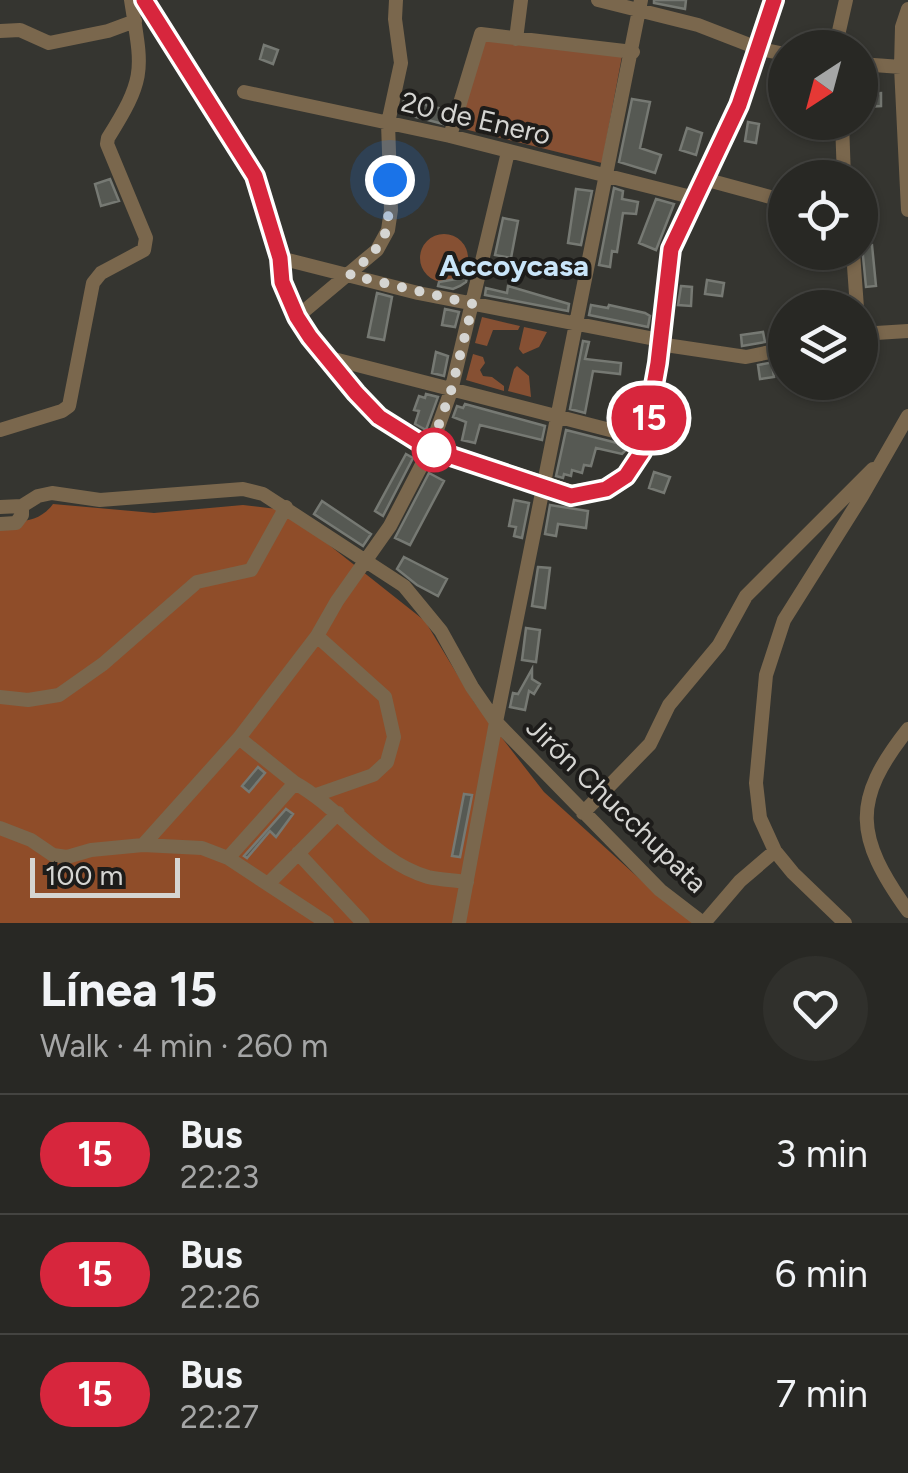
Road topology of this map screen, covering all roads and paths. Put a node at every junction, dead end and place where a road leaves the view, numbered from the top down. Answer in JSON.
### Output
{"nodes":[{"id":1,"x":131,"y":0,"type":"edge"},
{"id":2,"x":144,"y":0,"type":"edge"},
{"id":3,"x":396,"y":0,"type":"edge"},
{"id":4,"x":521,"y":0,"type":"edge"},
{"id":5,"x":598,"y":0,"type":"edge"},
{"id":6,"x":774,"y":0,"type":"edge"},
{"id":7,"x":846,"y":0,"type":"edge"},
{"id":8,"x":641,"y":5,"type":"edge"},
{"id":9,"x":908,"y":9,"type":"edge"},
{"id":10,"x":134,"y":21,"type":"junction"},
{"id":11,"x":905,"y":28,"type":"edge"},
{"id":12,"x":841,"y":30,"type":"edge"},
{"id":13,"x":0,"y":31,"type":"edge"},
{"id":14,"x":516,"y":39,"type":"junction"},
{"id":15,"x":760,"y":49,"type":"junction"},
{"id":16,"x":768,"y":51,"type":"edge"},
{"id":17,"x":632,"y":52,"type":"junction"},
{"id":18,"x":878,"y":65,"type":"edge"},
{"id":19,"x":901,"y":66,"type":"junction"},
{"id":20,"x":244,"y":92,"type":"dead end"},
{"id":21,"x":388,"y":123,"type":"junction"},
{"id":22,"x":450,"y":136,"type":"junction"},
{"id":23,"x":508,"y":152,"type":"junction"},
{"id":24,"x":608,"y":174,"type":"junction"},
{"id":25,"x":699,"y":188,"type":"junction"},
{"id":26,"x":768,"y":198,"type":"edge"},
{"id":27,"x":908,"y":210,"type":"edge"},
{"id":28,"x":280,"y":258,"type":"junction"},
{"id":29,"x":350,"y":275,"type":"junction"},
{"id":30,"x":473,"y":304,"type":"junction"},
{"id":31,"x":297,"y":317,"type":"junction"},
{"id":32,"x":575,"y":325,"type":"junction"},
{"id":33,"x":908,"y":331,"type":"edge"},
{"id":34,"x":878,"y":333,"type":"edge"},
{"id":35,"x":659,"y":342,"type":"junction"},
{"id":36,"x":768,"y":352,"type":"edge"},
{"id":37,"x":325,"y":357,"type":"junction"},
{"id":38,"x":451,"y":391,"type":"junction"},
{"id":39,"x":908,"y":416,"type":"edge"},
{"id":40,"x":558,"y":418,"type":"junction"},
{"id":41,"x":0,"y":430,"type":"edge"},
{"id":42,"x":645,"y":439,"type":"junction"},
{"id":43,"x":430,"y":449,"type":"junction"},
{"id":44,"x":878,"y":465,"type":"junction"},
{"id":45,"x":546,"y":487,"type":"junction"},
{"id":46,"x":22,"y":506,"type":"junction"},
{"id":47,"x":0,"y":507,"type":"edge"},
{"id":48,"x":286,"y":508,"type":"junction"},
{"id":49,"x":0,"y":524,"type":"edge"},
{"id":50,"x":364,"y":560,"type":"junction"},
{"id":51,"x":316,"y":636,"type":"junction"},
{"id":52,"x":0,"y":697,"type":"edge"},
{"id":53,"x":496,"y":722,"type":"junction"},
{"id":54,"x":908,"y":729,"type":"edge"},
{"id":55,"x":240,"y":738,"type":"junction"},
{"id":56,"x":295,"y":783,"type":"junction"},
{"id":57,"x":316,"y":795,"type":"junction"},
{"id":58,"x":583,"y":813,"type":"junction"},
{"id":59,"x":338,"y":814,"type":"junction"},
{"id":60,"x":0,"y":828,"type":"edge"},
{"id":61,"x":142,"y":846,"type":"junction"},
{"id":62,"x":775,"y":852,"type":"junction"},
{"id":63,"x":298,"y":854,"type":"junction"},
{"id":64,"x":228,"y":858,"type":"junction"},
{"id":65,"x":467,"y":882,"type":"junction"},
{"id":66,"x":268,"y":884,"type":"junction"},
{"id":67,"x":908,"y":911,"type":"edge"},
{"id":68,"x":327,"y":923,"type":"edge"},
{"id":69,"x":363,"y":923,"type":"edge"},
{"id":70,"x":459,"y":923,"type":"edge"},
{"id":71,"x":704,"y":923,"type":"edge"},
{"id":72,"x":844,"y":923,"type":"edge"}],
"edges":[{"from":1,"to":10,"type":"street"},
{"from":2,"to":28,"type":"highway"},
{"from":3,"to":21,"type":"street"},
{"from":4,"to":14,"type":"street"},
{"from":5,"to":8,"type":"street"},
{"from":6,"to":15,"type":"highway"},
{"from":7,"to":12,"type":"street"},
{"from":8,"to":15,"type":"street"},
{"from":8,"to":17,"type":"street","name":"Jirón Chucchupata"},
{"from":9,"to":11,"type":"street"},
{"from":10,"to":13,"type":"street"},
{"from":10,"to":41,"type":"street"},
{"from":11,"to":19,"type":"street"},
{"from":14,"to":17,"type":"street"},
{"from":14,"to":22,"type":"street"},
{"from":15,"to":16,"type":"street"},
{"from":15,"to":25,"type":"highway"},
{"from":17,"to":24,"type":"street","name":"Jirón Chucchupata"},
{"from":18,"to":19,"type":"street"},
{"from":19,"to":27,"type":"street"},
{"from":20,"to":21,"type":"street","name":"20 de Enero"},
{"from":21,"to":22,"type":"street","name":"20 de Enero"},
{"from":21,"to":29,"type":"street"},
{"from":22,"to":23,"type":"street","name":"20 de Enero"},
{"from":23,"to":24,"type":"street","name":"20 de Enero"},
{"from":23,"to":30,"type":"street"},
{"from":24,"to":25,"type":"street","name":"20 de Enero"},
{"from":24,"to":32,"type":"street","name":"Jirón Chucchupata"},
{"from":25,"to":26,"type":"street","name":"20 de Enero"},
{"from":25,"to":35,"type":"highway"},
{"from":28,"to":29,"type":"street"},
{"from":28,"to":31,"type":"highway"},
{"from":29,"to":30,"type":"street"},
{"from":29,"to":31,"type":"street"},
{"from":30,"to":32,"type":"street"},
{"from":30,"to":38,"type":"street"},
{"from":31,"to":37,"type":"highway"},
{"from":32,"to":35,"type":"street"},
{"from":32,"to":40,"type":"street","name":"Jirón Chucchupata"},
{"from":33,"to":34,"type":"street"},
{"from":35,"to":36,"type":"street"},
{"from":35,"to":42,"type":"highway"},
{"from":37,"to":38,"type":"street"},
{"from":37,"to":43,"type":"highway"},
{"from":38,"to":40,"type":"street"},
{"from":38,"to":43,"type":"street"},
{"from":39,"to":44,"type":"street"},
{"from":40,"to":42,"type":"street"},
{"from":40,"to":45,"type":"street","name":"Jirón Chucchupata"},
{"from":42,"to":45,"type":"highway"},
{"from":43,"to":45,"type":"highway"},
{"from":43,"to":50,"type":"street"},
{"from":44,"to":58,"type":"street"},
{"from":44,"to":62,"type":"street"},
{"from":45,"to":53,"type":"street","name":"Jirón Chucchupata"},
{"from":46,"to":47,"type":"street"},
{"from":46,"to":48,"type":"street"},
{"from":46,"to":49,"type":"street"},
{"from":48,"to":50,"type":"street"},
{"from":48,"to":52,"type":"street"},
{"from":50,"to":51,"type":"street"},
{"from":50,"to":53,"type":"street"},
{"from":51,"to":55,"type":"street"},
{"from":51,"to":57,"type":"street"},
{"from":53,"to":58,"type":"street","name":"Jirón Chucchupata"},
{"from":53,"to":65,"type":"street"},
{"from":54,"to":67,"type":"street"},
{"from":55,"to":56,"type":"street"},
{"from":55,"to":61,"type":"street"},
{"from":56,"to":57,"type":"street"},
{"from":56,"to":64,"type":"street"},
{"from":57,"to":59,"type":"street"},
{"from":58,"to":71,"type":"street","name":"Jirón Chucchupata"},
{"from":59,"to":63,"type":"street"},
{"from":59,"to":65,"type":"street"},
{"from":60,"to":61,"type":"street"},
{"from":61,"to":64,"type":"street"},
{"from":62,"to":71,"type":"street"},
{"from":62,"to":72,"type":"street"},
{"from":63,"to":66,"type":"street"},
{"from":63,"to":69,"type":"street"},
{"from":64,"to":66,"type":"street"},
{"from":65,"to":70,"type":"street"},
{"from":66,"to":68,"type":"street"}]}
